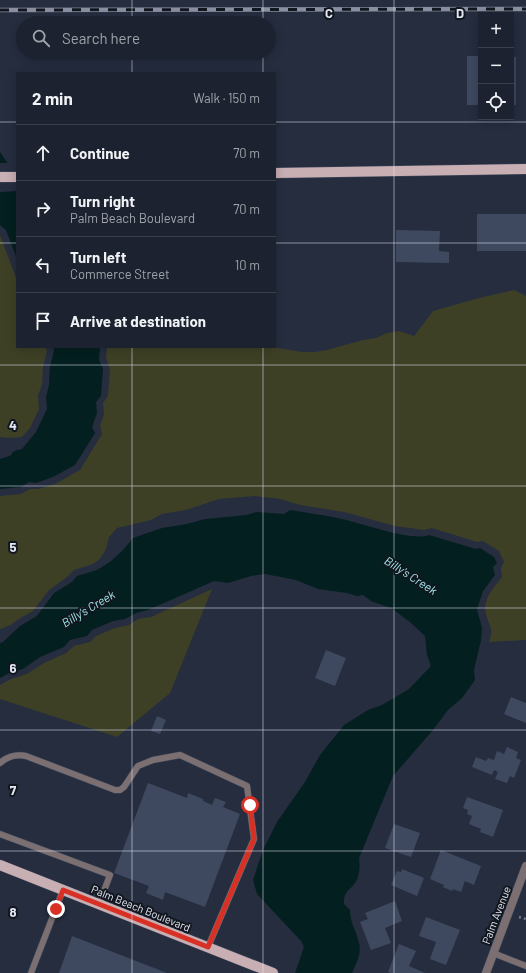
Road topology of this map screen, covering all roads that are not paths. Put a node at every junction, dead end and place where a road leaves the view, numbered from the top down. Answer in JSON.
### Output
{"nodes":[{"id":1,"x":526,"y":169,"type":"edge"},
{"id":2,"x":276,"y":173,"type":"edge"},
{"id":3,"x":16,"y":176,"type":"edge"},
{"id":4,"x":0,"y":177,"type":"edge"},
{"id":5,"x":0,"y":763,"type":"edge"},
{"id":6,"x":0,"y":834,"type":"edge"},
{"id":7,"x":0,"y":865,"type":"edge"},
{"id":8,"x":526,"y":866,"type":"edge"},
{"id":9,"x":63,"y":890,"type":"junction"},
{"id":10,"x":99,"y":904,"type":"junction"},
{"id":11,"x":208,"y":947,"type":"junction"},
{"id":12,"x":493,"y":953,"type":"junction"},
{"id":13,"x":526,"y":966,"type":"edge"},
{"id":14,"x":31,"y":973,"type":"edge"},
{"id":15,"x":273,"y":973,"type":"edge"},
{"id":16,"x":486,"y":973,"type":"edge"}],
"edges":[{"from":1,"to":2,"type":"main road"},
{"from":3,"to":4,"type":"main road"},
{"from":5,"to":11,"type":"lane"},
{"from":6,"to":10,"type":"lane"},
{"from":7,"to":9,"type":"main road","name":"Palm Beach Boulevard"},
{"from":8,"to":12,"type":"street","name":"Palm Avenue"},
{"from":9,"to":10,"type":"main road","name":"Palm Beach Boulevard"},
{"from":9,"to":14,"type":"lane"},
{"from":10,"to":11,"type":"main road","name":"Palm Beach Boulevard"},
{"from":11,"to":15,"type":"main road","name":"Palm Beach Boulevard"},
{"from":12,"to":13,"type":"lane"},
{"from":12,"to":16,"type":"street","name":"Palm Avenue"}]}
